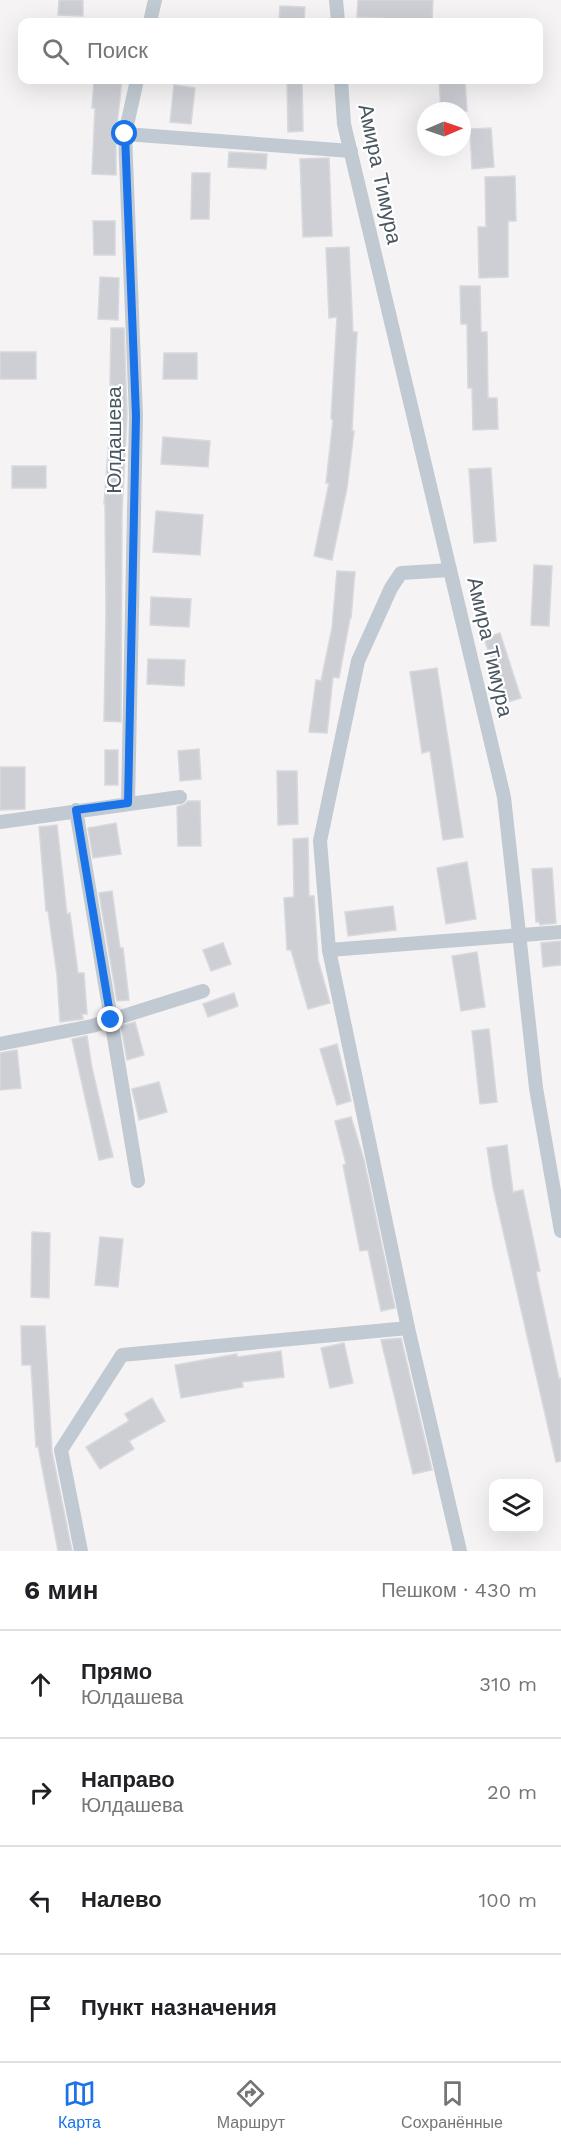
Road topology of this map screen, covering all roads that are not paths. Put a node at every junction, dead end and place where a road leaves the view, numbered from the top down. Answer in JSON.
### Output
{"nodes":[{"id":1,"x":155,"y":0,"type":"edge"},
{"id":2,"x":336,"y":0,"type":"edge"},
{"id":3,"x":151,"y":18,"type":"edge"},
{"id":4,"x":338,"y":18,"type":"edge"},
{"id":5,"x":136,"y":84,"type":"edge"},
{"id":6,"x":342,"y":84,"type":"edge"},
{"id":7,"x":125,"y":134,"type":"junction"},
{"id":8,"x":351,"y":151,"type":"junction"},
{"id":9,"x":450,"y":570,"type":"junction"},
{"id":10,"x":180,"y":797,"type":"dead end"},
{"id":11,"x":128,"y":803,"type":"junction"},
{"id":12,"x":76,"y":810,"type":"junction"},
{"id":13,"x":0,"y":822,"type":"edge"},
{"id":14,"x":561,"y":932,"type":"edge"},
{"id":15,"x":519,"y":936,"type":"junction"},
{"id":16,"x":329,"y":950,"type":"junction"},
{"id":17,"x":203,"y":991,"type":"dead end"},
{"id":18,"x":111,"y":1020,"type":"junction"},
{"id":19,"x":0,"y":1044,"type":"edge"},
{"id":20,"x":138,"y":1181,"type":"dead end"},
{"id":21,"x":561,"y":1231,"type":"edge"},
{"id":22,"x":408,"y":1328,"type":"junction"},
{"id":23,"x":81,"y":1551,"type":"edge"},
{"id":24,"x":460,"y":1551,"type":"edge"}],
"edges":[{"from":1,"to":3,"type":"street"},
{"from":2,"to":4,"type":"street"},
{"from":5,"to":7,"type":"street","name":"Юлдашева"},
{"from":6,"to":8,"type":"street","name":"Амира Тимура"},
{"from":7,"to":8,"type":"street"},
{"from":7,"to":11,"type":"street","name":"Юлдашева"},
{"from":8,"to":9,"type":"street","name":"Амира Тимура"},
{"from":9,"to":15,"type":"street","name":"Амира Тимура"},
{"from":9,"to":16,"type":"street"},
{"from":10,"to":11,"type":"street"},
{"from":11,"to":12,"type":"street"},
{"from":12,"to":13,"type":"street"},
{"from":12,"to":18,"type":"street"},
{"from":14,"to":15,"type":"street"},
{"from":15,"to":16,"type":"street"},
{"from":15,"to":21,"type":"street","name":"Амира Тимура"},
{"from":16,"to":22,"type":"street"},
{"from":17,"to":18,"type":"street"},
{"from":18,"to":19,"type":"street"},
{"from":18,"to":20,"type":"street"},
{"from":22,"to":23,"type":"street"},
{"from":22,"to":24,"type":"street"}]}
